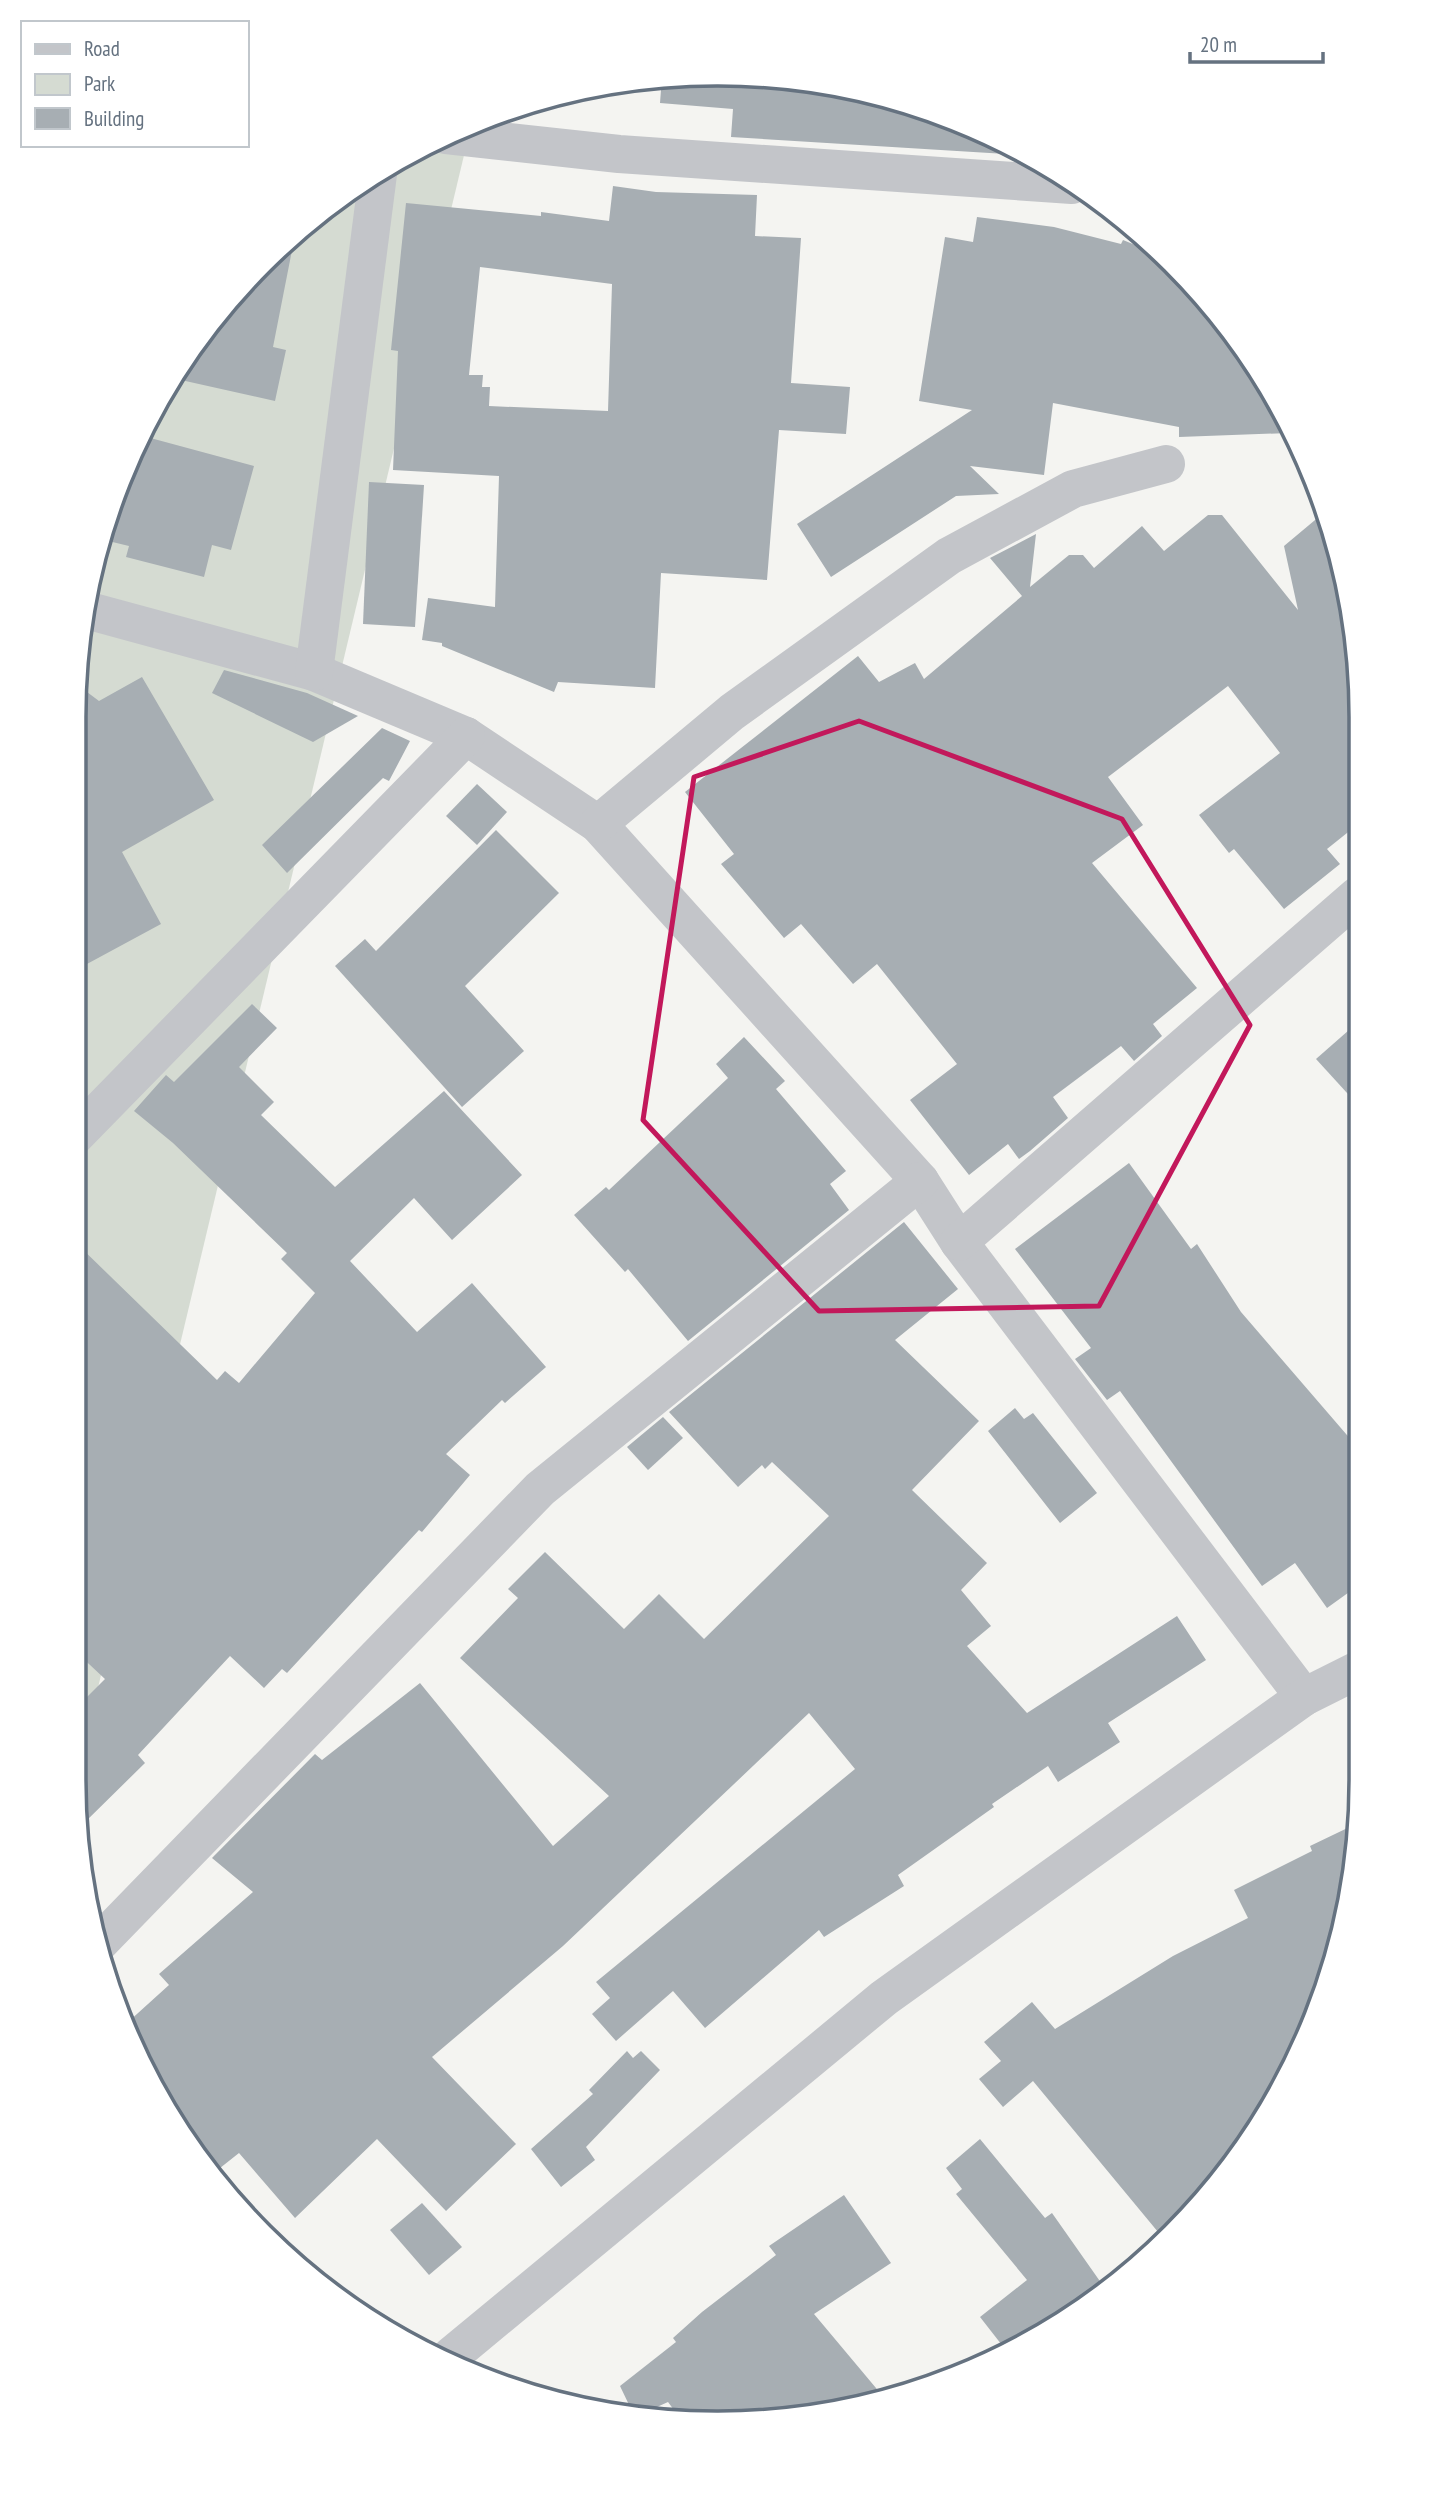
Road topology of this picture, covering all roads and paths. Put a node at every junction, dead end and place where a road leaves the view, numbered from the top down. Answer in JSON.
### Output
{"nodes":[{"id":1,"x":468,"y":137,"type":"edge"},
{"id":2,"x":1055,"y":184,"type":"edge"},
{"id":3,"x":375,"y":187,"type":"edge"},
{"id":4,"x":1166,"y":464,"type":"dead end"},
{"id":5,"x":95,"y":612,"type":"edge"},
{"id":6,"x":314,"y":672,"type":"junction"},
{"id":7,"x":466,"y":736,"type":"junction"},
{"id":8,"x":598,"y":824,"type":"junction"},
{"id":9,"x":1349,"y":903,"type":"edge"},
{"id":10,"x":86,"y":1125,"type":"edge"},
{"id":11,"x":920,"y":1181,"type":"junction"},
{"id":12,"x":959,"y":1242,"type":"junction"},
{"id":13,"x":1349,"y":1674,"type":"edge"},
{"id":14,"x":1304,"y":1697,"type":"junction"},
{"id":15,"x":106,"y":1936,"type":"edge"},
{"id":16,"x":454,"y":2353,"type":"edge"}],
"edges":[{"from":1,"to":2,"type":"street"},
{"from":3,"to":6,"type":"street"},
{"from":4,"to":8,"type":"street"},
{"from":5,"to":6,"type":"street"},
{"from":6,"to":7,"type":"street"},
{"from":7,"to":8,"type":"street"},
{"from":7,"to":10,"type":"street"},
{"from":8,"to":11,"type":"street"},
{"from":9,"to":12,"type":"street"},
{"from":11,"to":12,"type":"street"},
{"from":11,"to":15,"type":"street"},
{"from":12,"to":14,"type":"street"},
{"from":13,"to":14,"type":"street"},
{"from":14,"to":16,"type":"street"}]}
